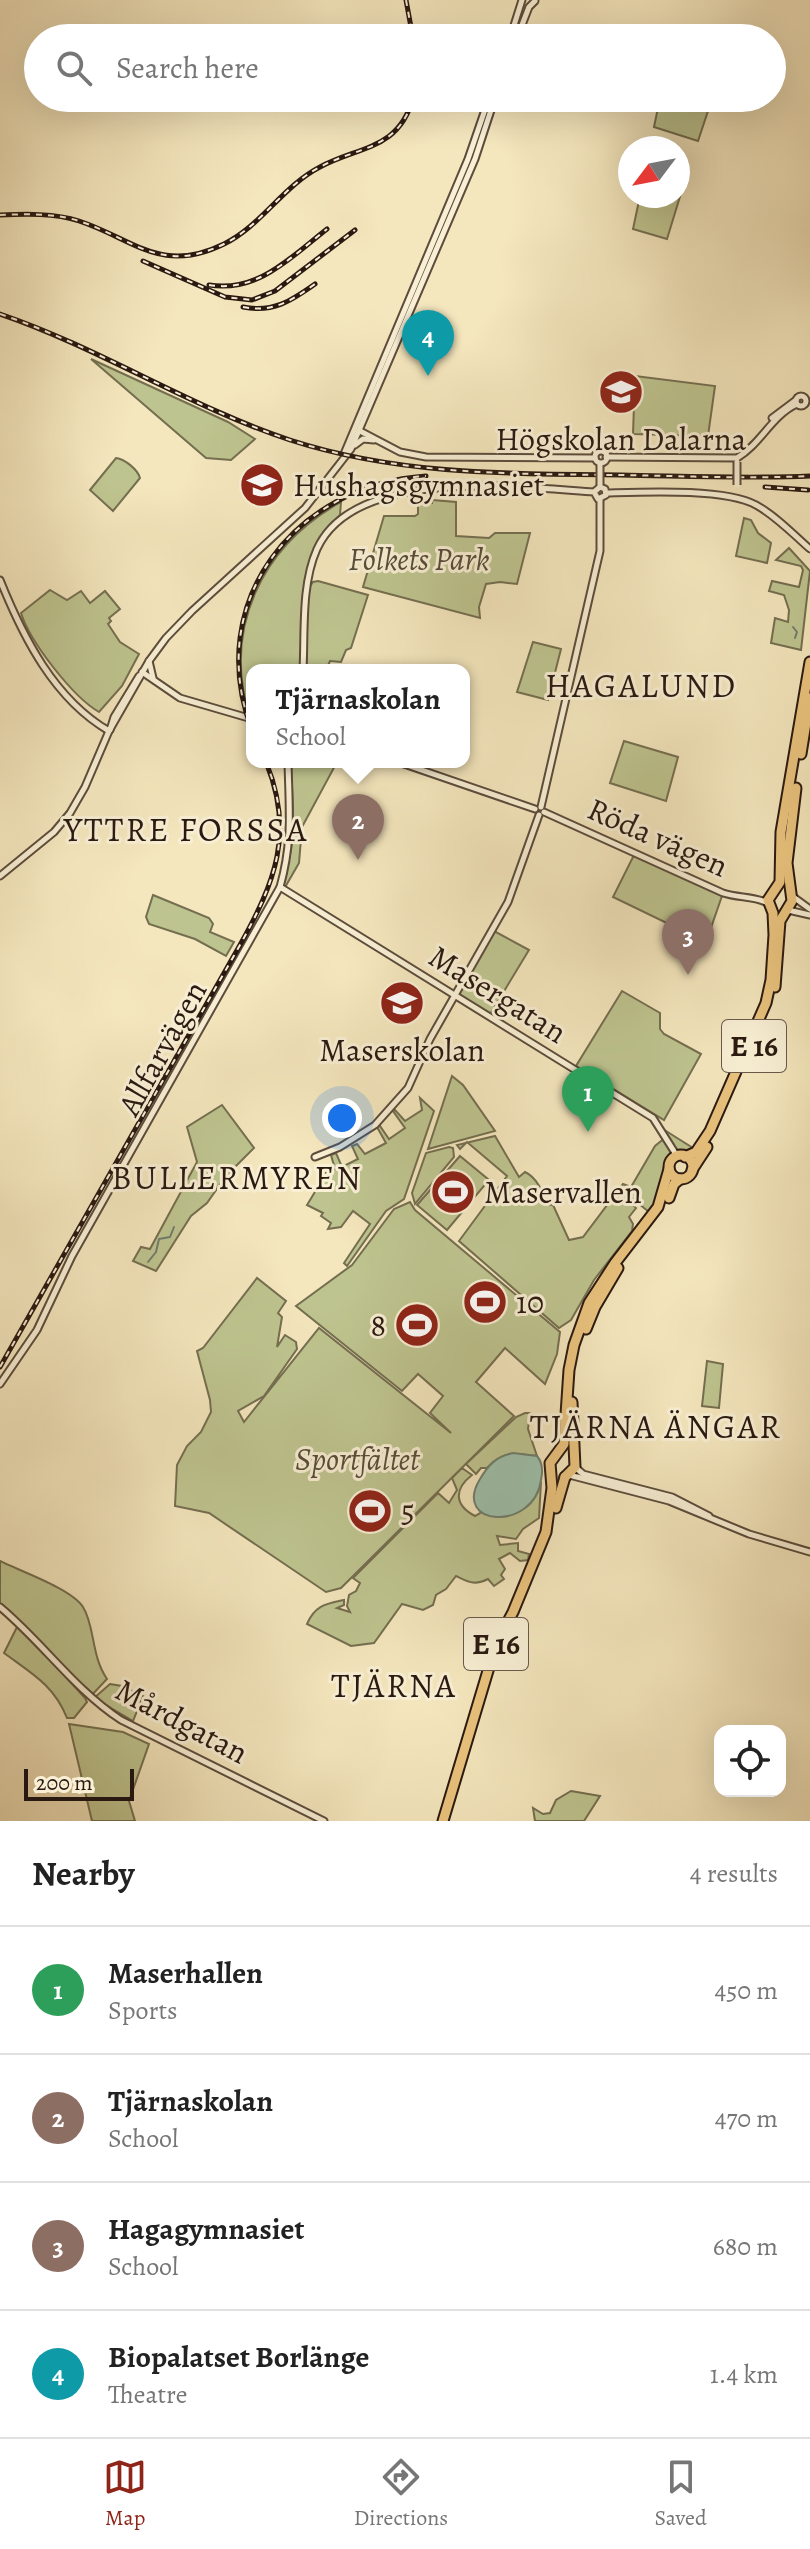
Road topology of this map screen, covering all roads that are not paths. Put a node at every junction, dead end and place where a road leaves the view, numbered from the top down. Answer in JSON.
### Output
{"nodes":[{"id":1,"x":524,"y":0,"type":"edge"},
{"id":2,"x":536,"y":1,"type":"edge"},
{"id":3,"x":515,"y":24,"type":"edge"},
{"id":4,"x":522,"y":24,"type":"edge"},
{"id":5,"x":486,"y":112,"type":"edge"},
{"id":6,"x":488,"y":112,"type":"edge"},
{"id":7,"x":808,"y":398,"type":"edge"},
{"id":8,"x":366,"y":416,"type":"junction"},
{"id":9,"x":358,"y":429,"type":"junction"},
{"id":10,"x":378,"y":440,"type":"junction"},
{"id":11,"x":351,"y":449,"type":"junction"},
{"id":12,"x":606,"y":457,"type":"junction"},
{"id":13,"x":737,"y":460,"type":"junction"},
{"id":14,"x":598,"y":462,"type":"junction"},
{"id":15,"x":336,"y":469,"type":"junction"},
{"id":16,"x":598,"y":488,"type":"junction"},
{"id":17,"x":606,"y":493,"type":"junction"},
{"id":18,"x":737,"y":498,"type":"junction"},
{"id":19,"x":600,"y":499,"type":"junction"},
{"id":20,"x":810,"y":549,"type":"edge"},
{"id":21,"x":0,"y":580,"type":"edge"},
{"id":22,"x":149,"y":661,"type":"junction"},
{"id":23,"x":810,"y":662,"type":"edge"},
{"id":24,"x":303,"y":664,"type":"edge"},
{"id":25,"x":142,"y":672,"type":"junction"},
{"id":26,"x":151,"y":679,"type":"junction"},
{"id":27,"x":138,"y":684,"type":"junction"},
{"id":28,"x":810,"y":698,"type":"edge"},
{"id":29,"x":246,"y":717,"type":"edge"},
{"id":30,"x":109,"y":731,"type":"junction"},
{"id":31,"x":288,"y":768,"type":"edge"},
{"id":32,"x":415,"y":768,"type":"edge"},
{"id":33,"x":540,"y":811,"type":"junction"},
{"id":34,"x":0,"y":876,"type":"edge"},
{"id":35,"x":280,"y":887,"type":"junction"},
{"id":36,"x":791,"y":895,"type":"junction"},
{"id":37,"x":755,"y":898,"type":"junction"},
{"id":38,"x":772,"y":898,"type":"junction"},
{"id":39,"x":785,"y":911,"type":"junction"},
{"id":40,"x":810,"y":912,"type":"edge"},
{"id":41,"x":455,"y":996,"type":"junction"},
{"id":42,"x":681,"y":1156,"type":"junction"},
{"id":43,"x":315,"y":1157,"type":"dead end"},
{"id":44,"x":669,"y":1169,"type":"junction"},
{"id":45,"x":692,"y":1170,"type":"junction"},
{"id":46,"x":680,"y":1179,"type":"junction"},
{"id":47,"x":0,"y":1384,"type":"edge"},
{"id":48,"x":560,"y":1452,"type":"junction"},
{"id":49,"x":571,"y":1469,"type":"junction"},
{"id":50,"x":551,"y":1470,"type":"junction"},
{"id":51,"x":810,"y":1552,"type":"edge"},
{"id":52,"x":0,"y":1607,"type":"edge"},
{"id":53,"x":324,"y":1821,"type":"edge"},
{"id":54,"x":446,"y":1821,"type":"edge"}],
"edges":[{"from":1,"to":2,"type":"street"},
{"from":1,"to":3,"type":"street"},
{"from":2,"to":4,"type":"street"},
{"from":5,"to":9,"type":"street"},
{"from":6,"to":8,"type":"street"},
{"from":7,"to":13,"type":"street"},
{"from":8,"to":9,"type":"street"},
{"from":8,"to":10,"type":"street"},
{"from":9,"to":10,"type":"street"},
{"from":9,"to":11,"type":"street"},
{"from":9,"to":15,"type":"street"},
{"from":10,"to":11,"type":"street"},
{"from":10,"to":14,"type":"street"},
{"from":11,"to":15,"type":"street"},
{"from":12,"to":13,"type":"street"},
{"from":12,"to":14,"type":"street"},
{"from":12,"to":14,"type":"street"},
{"from":13,"to":18,"type":"street","bridge":true},
{"from":14,"to":16,"type":"street","bridge":true},
{"from":15,"to":22,"type":"street"},
{"from":16,"to":17,"type":"street"},
{"from":16,"to":19,"type":"street"},
{"from":16,"to":24,"type":"street"},
{"from":17,"to":18,"type":"street"},
{"from":17,"to":19,"type":"street"},
{"from":18,"to":20,"type":"street"},
{"from":19,"to":33,"type":"street"},
{"from":21,"to":30,"type":"street"},
{"from":22,"to":25,"type":"street"},
{"from":22,"to":26,"type":"street"},
{"from":23,"to":38,"type":"highway","number":"E 16"},
{"from":25,"to":26,"type":"street"},
{"from":25,"to":27,"type":"street"},
{"from":25,"to":30,"type":"street"},
{"from":26,"to":27,"type":"street"},
{"from":26,"to":29,"type":"street"},
{"from":27,"to":30,"type":"street"},
{"from":28,"to":36,"type":"highway"},
{"from":30,"to":34,"type":"street"},
{"from":31,"to":35,"type":"street","name":"Allfarvägen"},
{"from":32,"to":33,"type":"street","name":"Röda vägen"},
{"from":33,"to":37,"type":"street","name":"Röda vägen"},
{"from":33,"to":41,"type":"street"},
{"from":35,"to":41,"type":"street","name":"Masergatan"},
{"from":35,"to":47,"type":"street","name":"Allfarvägen"},
{"from":36,"to":38,"type":"highway"},
{"from":36,"to":39,"type":"highway"},
{"from":36,"to":40,"type":"street"},
{"from":37,"to":38,"type":"street","name":"Röda vägen"},
{"from":37,"to":38,"type":"street","name":"Röda vägen"},
{"from":38,"to":39,"type":"highway"},
{"from":38,"to":42,"type":"highway","number":"E 16"},
{"from":39,"to":40,"type":"street"},
{"from":39,"to":45,"type":"highway","number":"E 16"},
{"from":41,"to":42,"type":"street","name":"Masergatan"},
{"from":41,"to":43,"type":"street"},
{"from":42,"to":44,"type":"highway","number":"E 16"},
{"from":42,"to":45,"type":"highway"},
{"from":44,"to":46,"type":"highway"},
{"from":44,"to":48,"type":"highway","number":"E 16"},
{"from":45,"to":46,"type":"highway","number":"E 16"},
{"from":46,"to":49,"type":"highway","number":"E 16"},
{"from":48,"to":49,"type":"highway"},
{"from":48,"to":50,"type":"highway"},
{"from":49,"to":50,"type":"highway"},
{"from":49,"to":51,"type":"street"},
{"from":49,"to":54,"type":"highway","number":"E 16"},
{"from":50,"to":54,"type":"highway","number":"E 16"},
{"from":52,"to":53,"type":"street","name":"Mårdgatan"}]}
